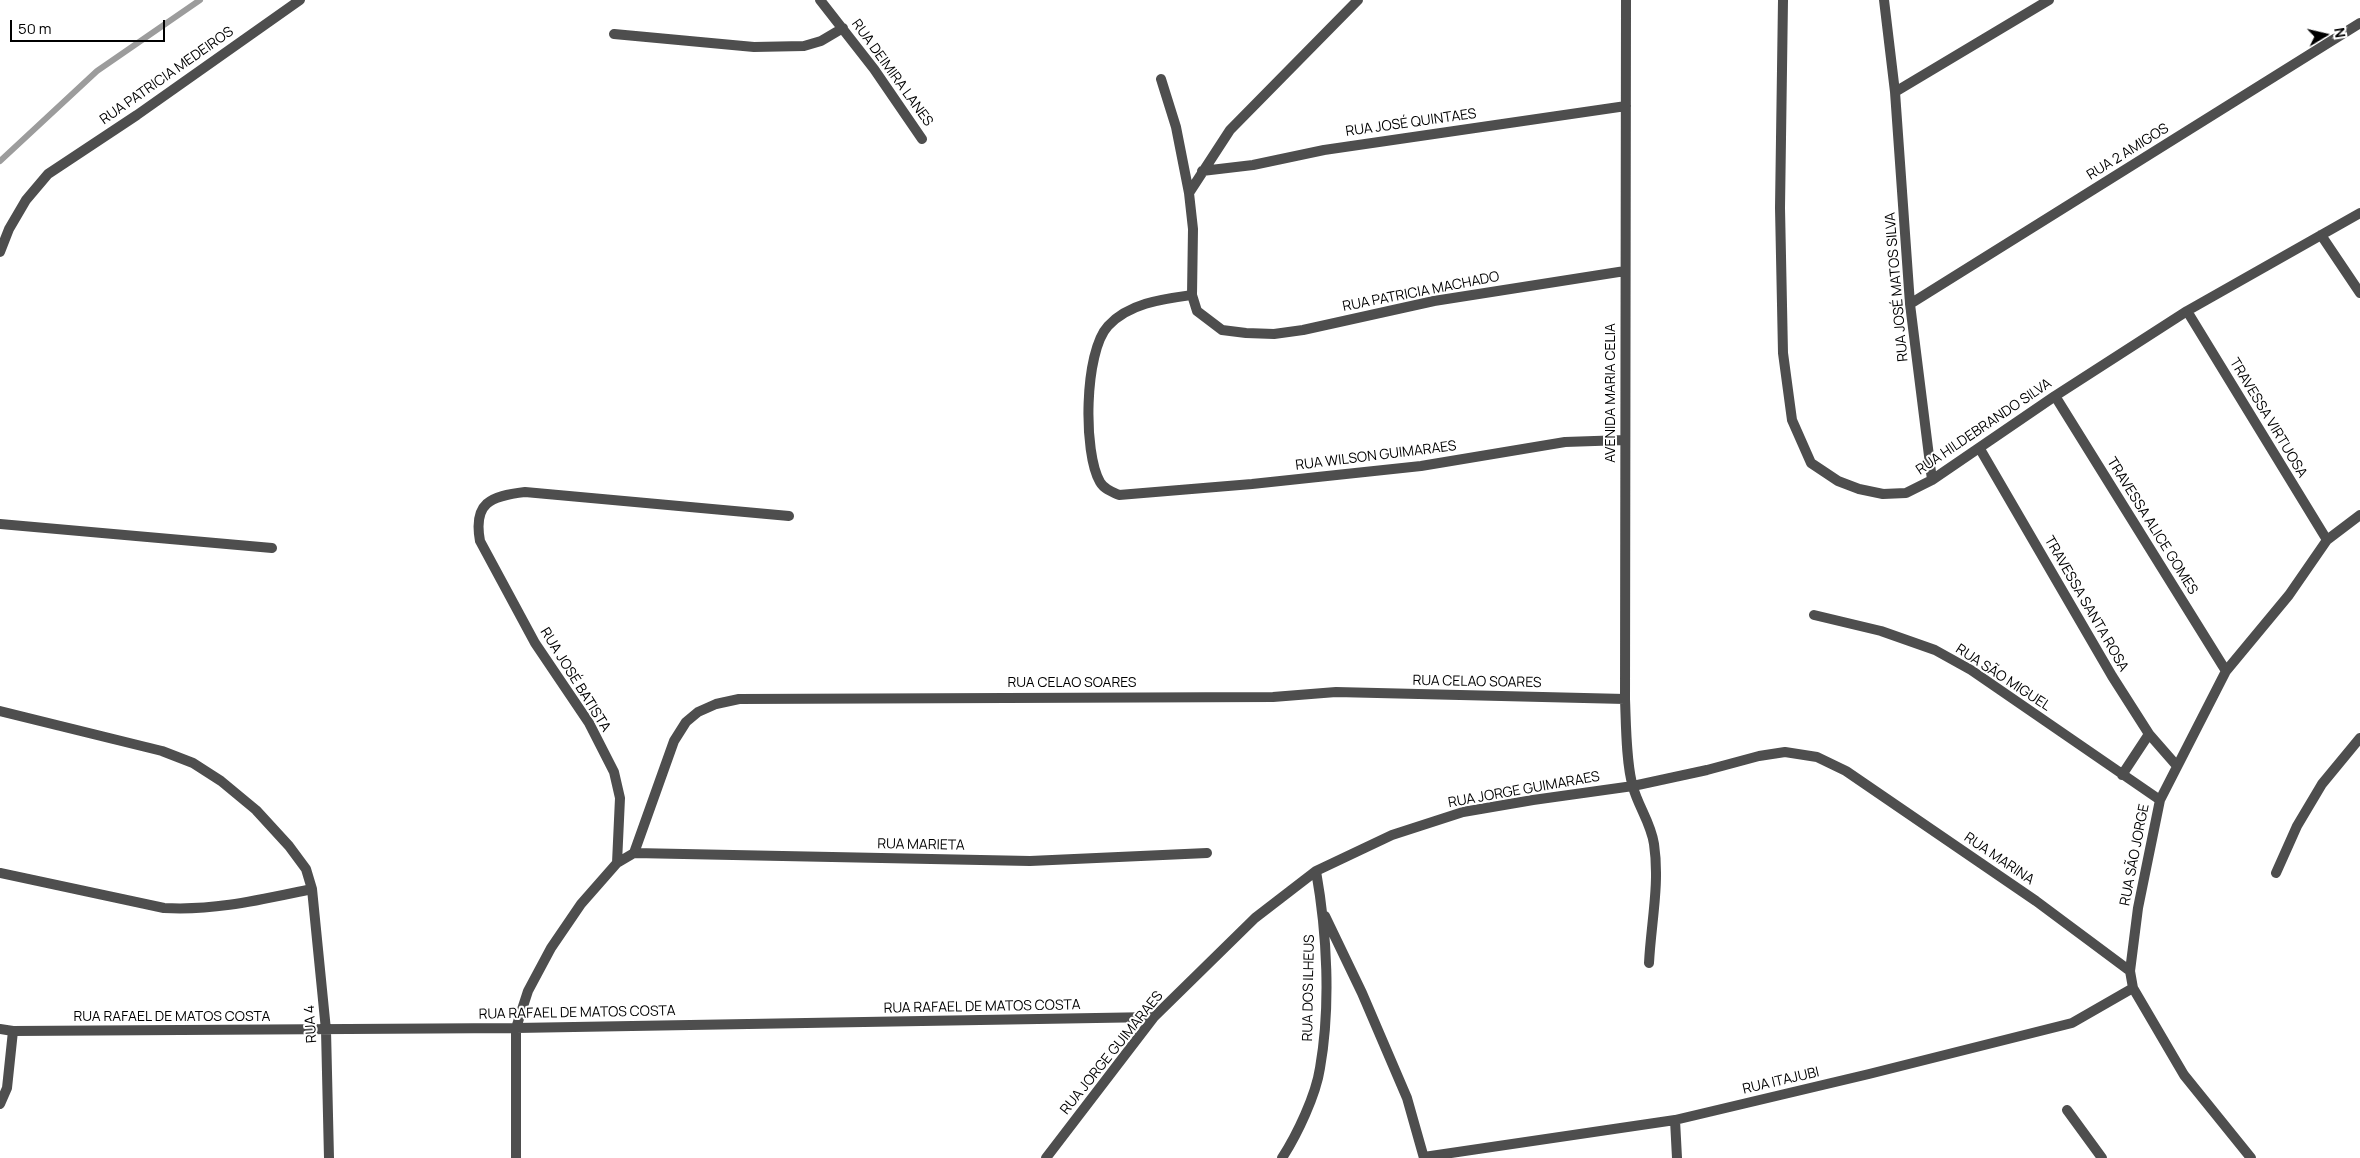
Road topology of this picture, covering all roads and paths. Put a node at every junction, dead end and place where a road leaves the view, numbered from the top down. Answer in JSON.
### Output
{"nodes":[{"id":1,"x":300,"y":0,"type":"edge"},
{"id":2,"x":820,"y":0,"type":"edge"},
{"id":3,"x":1358,"y":0,"type":"edge"},
{"id":4,"x":1626,"y":0,"type":"edge"},
{"id":5,"x":1784,"y":0,"type":"edge"},
{"id":6,"x":1884,"y":0,"type":"edge"},
{"id":7,"x":2050,"y":0,"type":"edge"},
{"id":8,"x":2360,"y":23,"type":"edge"},
{"id":9,"x":843,"y":28,"type":"junction"},
{"id":10,"x":614,"y":34,"type":"dead end"},
{"id":11,"x":1161,"y":79,"type":"dead end"},
{"id":12,"x":1895,"y":92,"type":"junction"},
{"id":13,"x":1626,"y":106,"type":"junction"},
{"id":14,"x":922,"y":139,"type":"dead end"},
{"id":15,"x":1202,"y":172,"type":"junction"},
{"id":16,"x":1189,"y":193,"type":"junction"},
{"id":17,"x":2360,"y":213,"type":"edge"},
{"id":18,"x":2321,"y":235,"type":"junction"},
{"id":19,"x":0,"y":252,"type":"edge"},
{"id":20,"x":1625,"y":271,"type":"junction"},
{"id":21,"x":2360,"y":294,"type":"edge"},
{"id":22,"x":1192,"y":295,"type":"junction"},
{"id":23,"x":1910,"y":304,"type":"junction"},
{"id":24,"x":2187,"y":311,"type":"junction"},
{"id":25,"x":2055,"y":396,"type":"junction"},
{"id":26,"x":1624,"y":440,"type":"junction"},
{"id":27,"x":1980,"y":449,"type":"junction"},
{"id":28,"x":1932,"y":480,"type":"junction"},
{"id":29,"x":2360,"y":515,"type":"edge"},
{"id":30,"x":789,"y":516,"type":"dead end"},
{"id":31,"x":0,"y":524,"type":"edge"},
{"id":32,"x":2327,"y":540,"type":"junction"},
{"id":33,"x":272,"y":548,"type":"dead end"},
{"id":34,"x":1814,"y":615,"type":"dead end"},
{"id":35,"x":2226,"y":671,"type":"junction"},
{"id":36,"x":1625,"y":699,"type":"junction"},
{"id":37,"x":0,"y":710,"type":"edge"},
{"id":38,"x":2149,"y":734,"type":"junction"},
{"id":39,"x":2360,"y":738,"type":"edge"},
{"id":40,"x":2177,"y":766,"type":"junction"},
{"id":41,"x":2122,"y":775,"type":"junction"},
{"id":42,"x":1633,"y":786,"type":"junction"},
{"id":43,"x":2160,"y":800,"type":"junction"},
{"id":44,"x":634,"y":853,"type":"junction"},
{"id":45,"x":1207,"y":853,"type":"dead end"},
{"id":46,"x":617,"y":863,"type":"junction"},
{"id":47,"x":1316,"y":871,"type":"junction"},
{"id":48,"x":0,"y":873,"type":"edge"},
{"id":49,"x":2276,"y":873,"type":"dead end"},
{"id":50,"x":312,"y":889,"type":"junction"},
{"id":51,"x":1324,"y":913,"type":"junction"},
{"id":52,"x":1649,"y":963,"type":"dead end"},
{"id":53,"x":2130,"y":971,"type":"junction"},
{"id":54,"x":2132,"y":988,"type":"junction"},
{"id":55,"x":1154,"y":1017,"type":"junction"},
{"id":56,"x":0,"y":1028,"type":"edge"},
{"id":57,"x":516,"y":1028,"type":"junction"},
{"id":58,"x":326,"y":1030,"type":"junction"},
{"id":59,"x":13,"y":1031,"type":"junction"},
{"id":60,"x":0,"y":1104,"type":"edge"},
{"id":61,"x":2067,"y":1110,"type":"dead end"},
{"id":62,"x":1675,"y":1120,"type":"junction"},
{"id":63,"x":329,"y":1158,"type":"edge"},
{"id":64,"x":516,"y":1158,"type":"edge"},
{"id":65,"x":1046,"y":1158,"type":"edge"},
{"id":66,"x":1282,"y":1158,"type":"edge"},
{"id":67,"x":1424,"y":1158,"type":"edge"},
{"id":68,"x":1677,"y":1158,"type":"edge"},
{"id":69,"x":2102,"y":1158,"type":"edge"},
{"id":70,"x":2251,"y":1158,"type":"edge"}],
"edges":[{"from":1,"to":19,"type":"street","name":"RUA PATRICIA MEDEIROS"},
{"from":2,"to":9,"type":"street","name":"RUA DEIMIRA LANES"},
{"from":3,"to":15,"type":"street"},
{"from":4,"to":13,"type":"street","name":"AVENIDA MARIA CELIA"},
{"from":5,"to":28,"type":"street","name":"RUA HILDEBRANDO SILVA"},
{"from":6,"to":12,"type":"street","name":"RUA JOSÉ MATOS SILVA"},
{"from":7,"to":12,"type":"street"},
{"from":8,"to":23,"type":"street","name":"RUA 2 AMIGOS"},
{"from":9,"to":10,"type":"street"},
{"from":9,"to":14,"type":"street","name":"RUA DEIMIRA LANES"},
{"from":11,"to":16,"type":"street"},
{"from":12,"to":23,"type":"street","name":"RUA JOSÉ MATOS SILVA"},
{"from":13,"to":15,"type":"street","name":"RUA JOSÉ QUINTAES"},
{"from":13,"to":20,"type":"street","name":"AVENIDA MARIA CELIA"},
{"from":15,"to":16,"type":"street"},
{"from":16,"to":22,"type":"street"},
{"from":17,"to":18,"type":"street","name":"RUA HILDEBRANDO SILVA"},
{"from":18,"to":21,"type":"street"},
{"from":18,"to":24,"type":"street","name":"RUA HILDEBRANDO SILVA"},
{"from":20,"to":22,"type":"street","name":"RUA PATRICIA MACHADO"},
{"from":20,"to":26,"type":"street","name":"AVENIDA MARIA CELIA"},
{"from":22,"to":26,"type":"street","name":"RUA WILSON GUIMARAES"},
{"from":23,"to":28,"type":"street","name":"RUA JOSÉ MATOS SILVA"},
{"from":24,"to":25,"type":"street","name":"RUA HILDEBRANDO SILVA"},
{"from":24,"to":32,"type":"street","name":"TRAVESSA VIRTUOSA"},
{"from":25,"to":27,"type":"street","name":"RUA HILDEBRANDO SILVA"},
{"from":25,"to":35,"type":"street","name":"TRAVESSA ALICE GOMES"},
{"from":26,"to":36,"type":"street","name":"AVENIDA MARIA CELIA"},
{"from":27,"to":28,"type":"street","name":"RUA HILDEBRANDO SILVA"},
{"from":27,"to":38,"type":"street","name":"TRAVESSA SANTA ROSA"},
{"from":29,"to":32,"type":"street","name":"RUA SÃO JORGE"},
{"from":30,"to":46,"type":"street","name":"RUA JOSÉ BATISTA"},
{"from":31,"to":33,"type":"street"},
{"from":32,"to":35,"type":"street","name":"RUA SÃO JORGE"},
{"from":34,"to":41,"type":"street","name":"RUA SÃO MIGUEL"},
{"from":35,"to":40,"type":"street","name":"RUA SÃO JORGE"},
{"from":36,"to":42,"type":"street","name":"AVENIDA MARIA CELIA"},
{"from":36,"to":44,"type":"street","name":"RUA CELAO SOARES"},
{"from":37,"to":50,"type":"street","name":"RUA 4"},
{"from":38,"to":40,"type":"street","name":"TRAVESSA SANTA ROSA"},
{"from":38,"to":41,"type":"street"},
{"from":39,"to":49,"type":"street"},
{"from":40,"to":43,"type":"street","name":"RUA SÃO JORGE"},
{"from":41,"to":43,"type":"street","name":"RUA SÃO MIGUEL"},
{"from":42,"to":47,"type":"street","name":"RUA JORGE GUIMARAES"},
{"from":42,"to":52,"type":"street","name":"AVENIDA MARIA CELIA"},
{"from":42,"to":53,"type":"street","name":"RUA MARINA"},
{"from":43,"to":53,"type":"street","name":"RUA SÃO JORGE"},
{"from":44,"to":45,"type":"street","name":"RUA MARIETA"},
{"from":44,"to":46,"type":"street"},
{"from":46,"to":57,"type":"street"},
{"from":47,"to":51,"type":"street","name":"RUA DOS ILHEUS"},
{"from":47,"to":55,"type":"street","name":"RUA JORGE GUIMARAES"},
{"from":48,"to":50,"type":"street"},
{"from":50,"to":58,"type":"street","name":"RUA 4"},
{"from":51,"to":66,"type":"street","name":"RUA DOS ILHEUS"},
{"from":51,"to":67,"type":"street"},
{"from":53,"to":54,"type":"street"},
{"from":54,"to":62,"type":"street","name":"RUA ITAJUBI"},
{"from":54,"to":70,"type":"street"},
{"from":55,"to":57,"type":"street","name":"RUA RAFAEL DE MATOS COSTA"},
{"from":55,"to":65,"type":"street","name":"RUA JORGE GUIMARAES"},
{"from":56,"to":59,"type":"street","name":"RUA RAFAEL DE MATOS COSTA"},
{"from":57,"to":58,"type":"street","name":"RUA RAFAEL DE MATOS COSTA"},
{"from":57,"to":64,"type":"street"},
{"from":58,"to":59,"type":"street","name":"RUA RAFAEL DE MATOS COSTA"},
{"from":58,"to":63,"type":"street","name":"RUA 4"},
{"from":59,"to":60,"type":"street"},
{"from":61,"to":69,"type":"street"},
{"from":62,"to":67,"type":"street","name":"RUA ITAJUBI"},
{"from":62,"to":68,"type":"street"}]}
